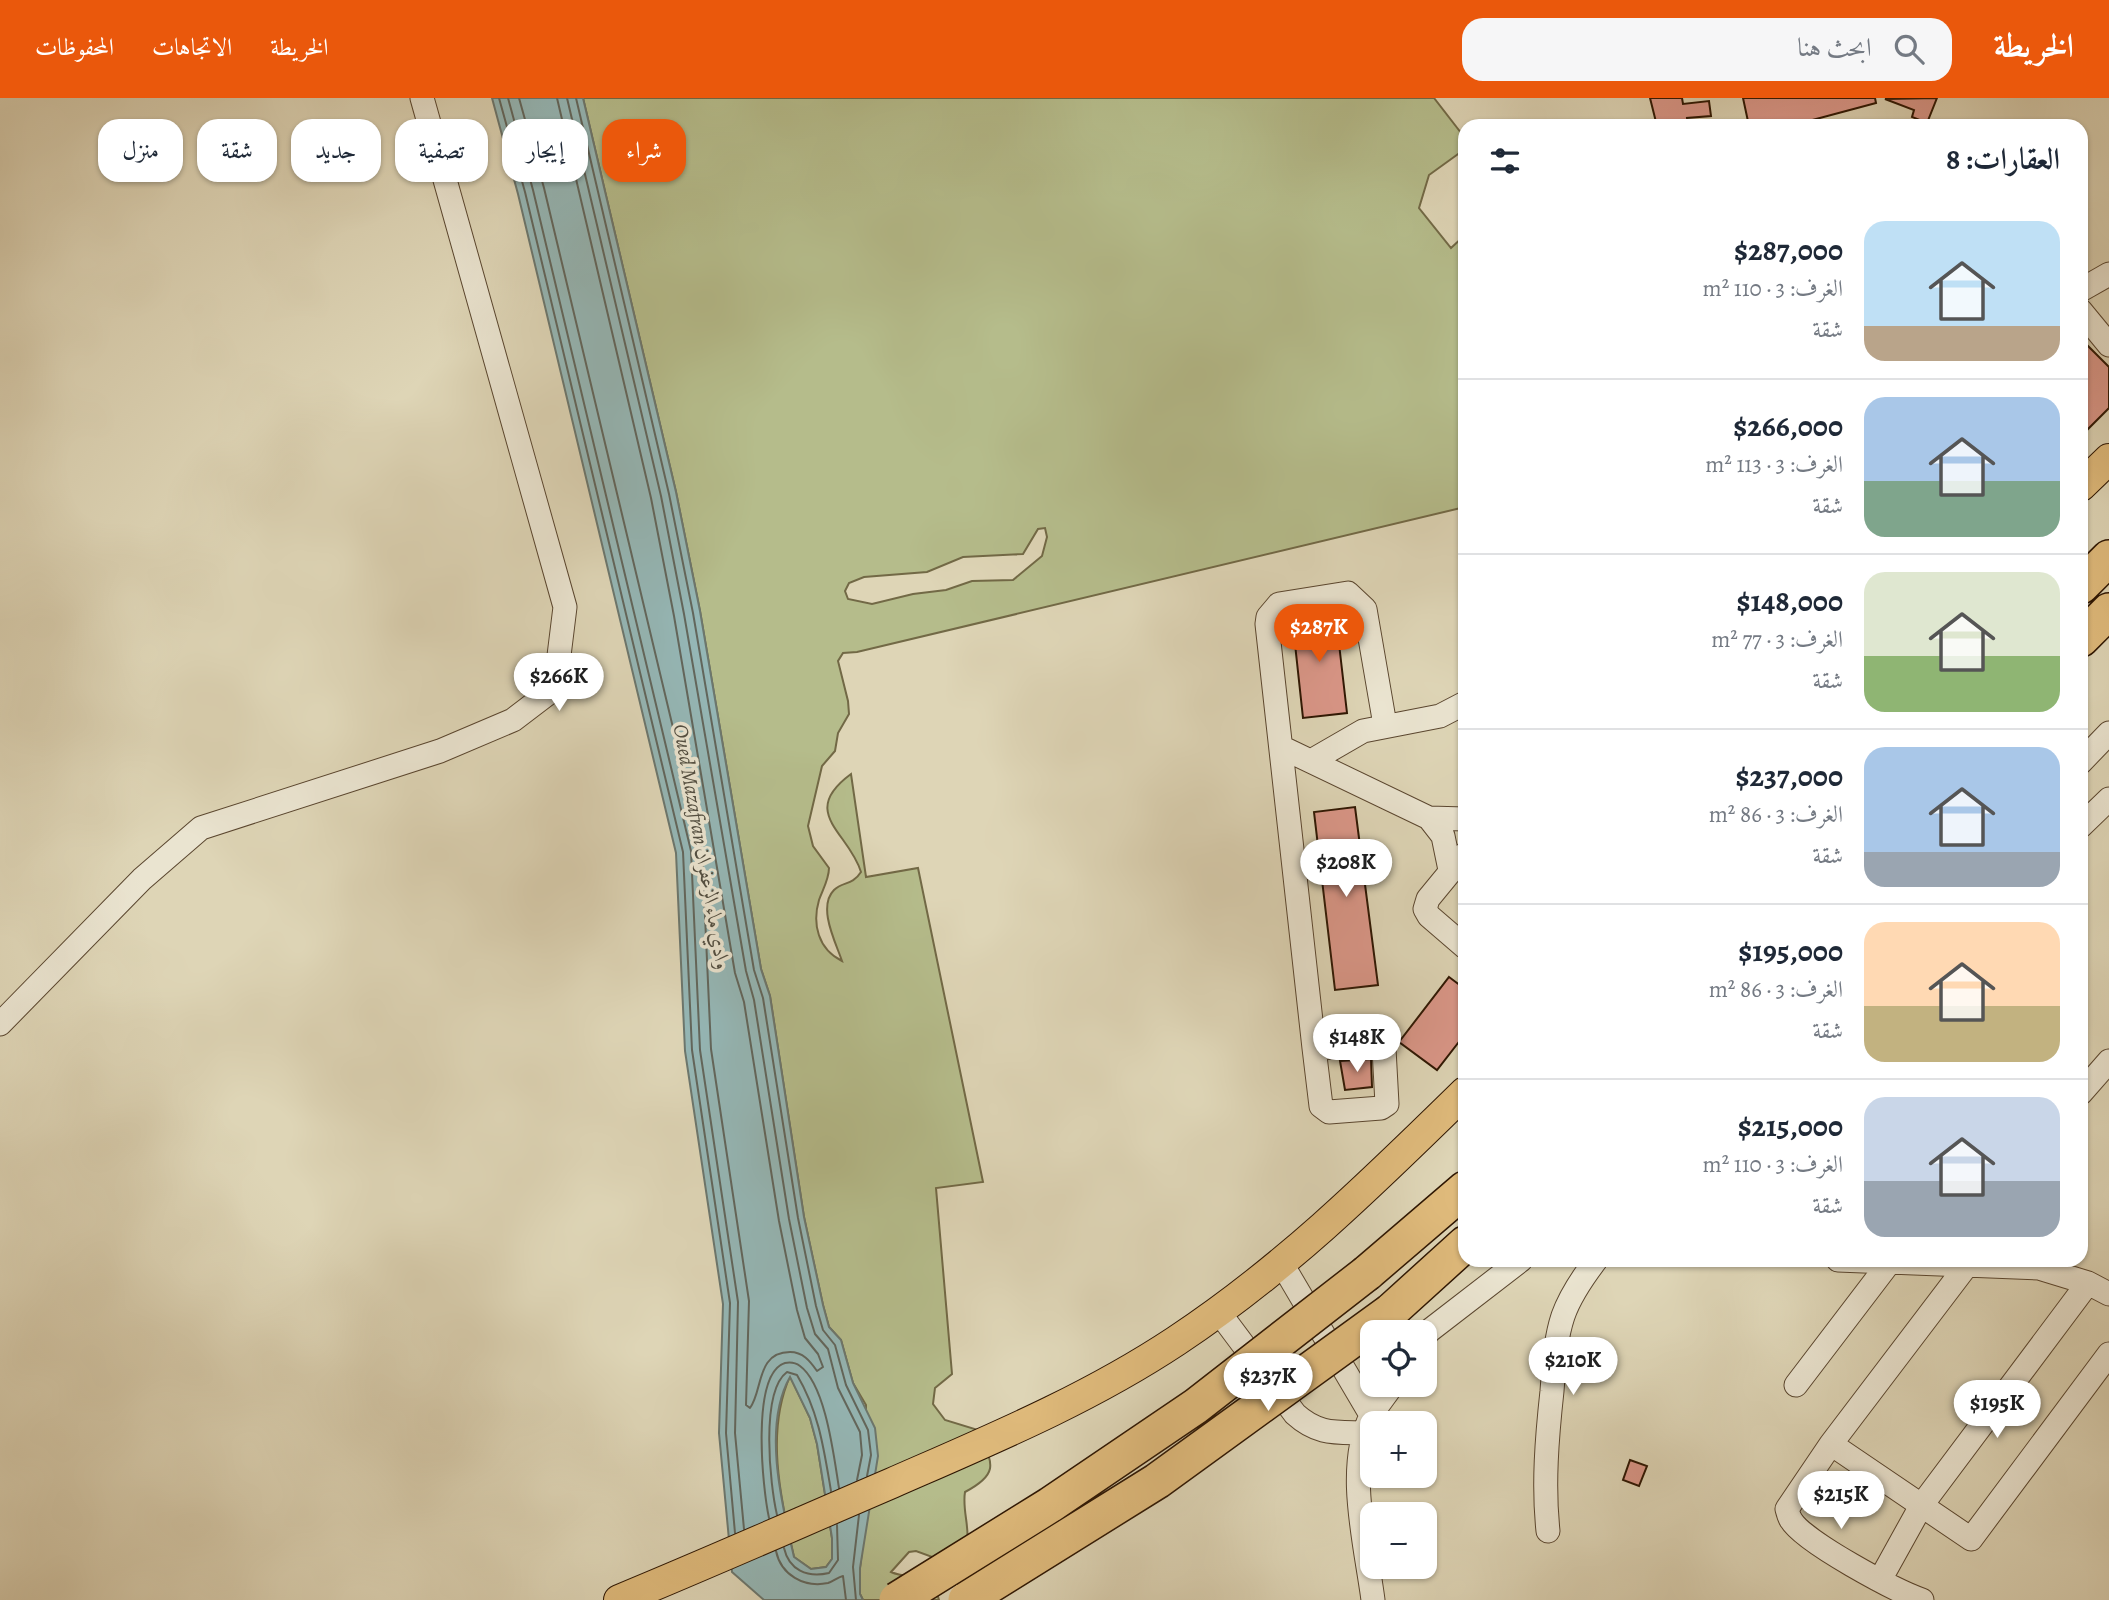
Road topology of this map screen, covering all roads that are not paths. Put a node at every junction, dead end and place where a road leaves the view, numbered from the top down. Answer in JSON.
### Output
{"nodes":[{"id":1,"x":422,"y":98,"type":"edge"},
{"id":2,"x":2109,"y":274,"type":"edge"},
{"id":3,"x":2088,"y":286,"type":"edge"},
{"id":4,"x":2088,"y":320,"type":"edge"},
{"id":5,"x":2109,"y":345,"type":"edge"},
{"id":6,"x":2109,"y":459,"type":"edge"},
{"id":7,"x":2088,"y":479,"type":"edge"},
{"id":8,"x":2109,"y":558,"type":"edge"},
{"id":9,"x":2088,"y":579,"type":"edge"},
{"id":10,"x":2109,"y":611,"type":"edge"},
{"id":11,"x":2088,"y":632,"type":"edge"},
{"id":12,"x":1458,"y":707,"type":"edge"},
{"id":13,"x":1385,"y":725,"type":"junction"},
{"id":14,"x":2109,"y":733,"type":"edge"},
{"id":15,"x":1281,"y":747,"type":"junction"},
{"id":16,"x":2088,"y":755,"type":"edge"},
{"id":17,"x":1311,"y":761,"type":"junction"},
{"id":18,"x":2109,"y":799,"type":"edge"},
{"id":19,"x":1429,"y":818,"type":"junction"},
{"id":20,"x":1458,"y":819,"type":"edge"},
{"id":21,"x":2088,"y":819,"type":"edge"},
{"id":22,"x":1458,"y":862,"type":"edge"},
{"id":23,"x":1458,"y":941,"type":"edge"},
{"id":24,"x":0,"y":1024,"type":"edge"},
{"id":25,"x":1314,"y":1048,"type":"dead end"},
{"id":26,"x":2109,"y":1062,"type":"edge"},
{"id":27,"x":2088,"y":1085,"type":"edge"},
{"id":28,"x":1458,"y":1099,"type":"edge"},
{"id":29,"x":1458,"y":1195,"type":"edge"},
{"id":30,"x":1458,"y":1250,"type":"edge"},
{"id":31,"x":1282,"y":1264,"type":"junction"},
{"id":32,"x":1512,"y":1267,"type":"edge"},
{"id":33,"x":1591,"y":1267,"type":"edge"},
{"id":34,"x":1886,"y":1267,"type":"edge"},
{"id":35,"x":1965,"y":1267,"type":"edge"},
{"id":36,"x":2015,"y":1267,"type":"edge"},
{"id":37,"x":2088,"y":1283,"type":"junction"},
{"id":38,"x":2109,"y":1294,"type":"edge"},
{"id":39,"x":1218,"y":1311,"type":"junction"},
{"id":40,"x":1437,"y":1325,"type":"edge"},
{"id":41,"x":2109,"y":1354,"type":"edge"},
{"id":42,"x":1796,"y":1385,"type":"dead end"},
{"id":43,"x":1361,"y":1411,"type":"edge"},
{"id":44,"x":1360,"y":1425,"type":"edge"},
{"id":45,"x":1831,"y":1444,"type":"junction"},
{"id":46,"x":1360,"y":1455,"type":"edge"},
{"id":47,"x":1921,"y":1506,"type":"junction"},
{"id":48,"x":1548,"y":1531,"type":"dead end"},
{"id":49,"x":1880,"y":1580,"type":"junction"},
{"id":50,"x":633,"y":1594,"type":"edge"},
{"id":51,"x":897,"y":1600,"type":"edge"},
{"id":52,"x":966,"y":1600,"type":"edge"},
{"id":53,"x":1373,"y":1600,"type":"edge"},
{"id":54,"x":1922,"y":1600,"type":"edge"}],
"edges":[{"from":1,"to":24,"type":"street"},
{"from":2,"to":3,"type":"street"},
{"from":4,"to":5,"type":"street"},
{"from":6,"to":7,"type":"main road"},
{"from":8,"to":9,"type":"highway"},
{"from":10,"to":11,"type":"highway"},
{"from":12,"to":13,"type":"street"},
{"from":13,"to":15,"type":"street"},
{"from":13,"to":17,"type":"street"},
{"from":14,"to":16,"type":"street"},
{"from":15,"to":17,"type":"street"},
{"from":15,"to":25,"type":"street"},
{"from":17,"to":19,"type":"street"},
{"from":18,"to":21,"type":"street"},
{"from":19,"to":20,"type":"street"},
{"from":19,"to":22,"type":"street"},
{"from":22,"to":23,"type":"street"},
{"from":26,"to":27,"type":"street"},
{"from":28,"to":31,"type":"main road"},
{"from":29,"to":51,"type":"highway","bridge":true},
{"from":30,"to":52,"type":"highway","bridge":true},
{"from":31,"to":39,"type":"main road"},
{"from":31,"to":43,"type":"street"},
{"from":32,"to":40,"type":"street"},
{"from":33,"to":48,"type":"street"},
{"from":34,"to":42,"type":"street"},
{"from":35,"to":45,"type":"street"},
{"from":36,"to":37,"type":"street"},
{"from":37,"to":38,"type":"street"},
{"from":37,"to":47,"type":"street"},
{"from":39,"to":44,"type":"street"},
{"from":39,"to":50,"type":"main road"},
{"from":41,"to":47,"type":"street"},
{"from":45,"to":47,"type":"street"},
{"from":45,"to":49,"type":"street"},
{"from":46,"to":53,"type":"street"},
{"from":47,"to":49,"type":"street"},
{"from":49,"to":54,"type":"street"}]}
